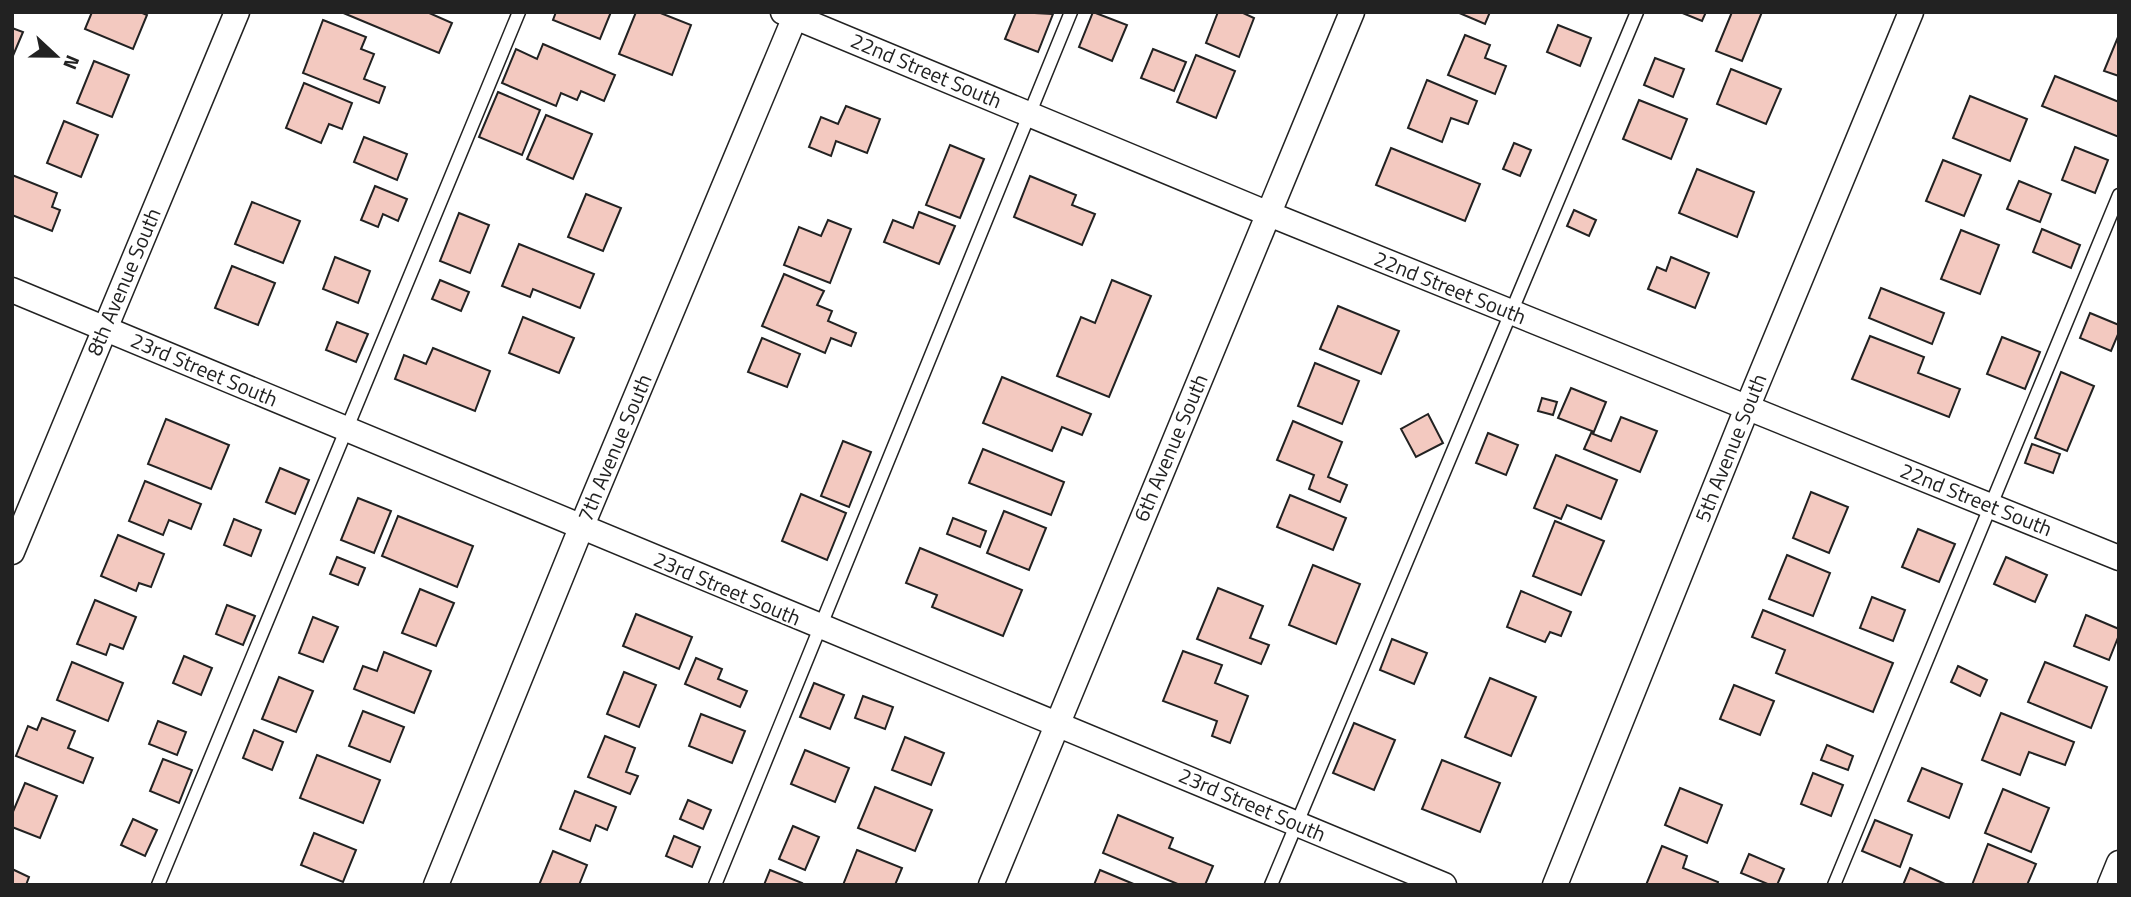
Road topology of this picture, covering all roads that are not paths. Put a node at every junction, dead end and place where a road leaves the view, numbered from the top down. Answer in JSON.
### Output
{"nodes":[{"id":1,"x":237,"y":12,"type":"edge"},
{"id":2,"x":519,"y":12,"type":"edge"},
{"id":3,"x":1071,"y":12,"type":"edge"},
{"id":4,"x":1352,"y":12,"type":"edge"},
{"id":5,"x":1637,"y":12,"type":"edge"},
{"id":6,"x":1911,"y":12,"type":"edge"},
{"id":7,"x":792,"y":14,"type":"edge"},
{"id":8,"x":1029,"y":115,"type":"junction"},
{"id":9,"x":2119,"y":195,"type":"edge"},
{"id":10,"x":1269,"y":214,"type":"junction"},
{"id":11,"x":12,"y":290,"type":"edge"},
{"id":12,"x":1512,"y":313,"type":"junction"},
{"id":13,"x":105,"y":328,"type":"junction"},
{"id":14,"x":1747,"y":408,"type":"junction"},
{"id":15,"x":347,"y":430,"type":"junction"},
{"id":16,"x":1991,"y":506,"type":"junction"},
{"id":17,"x":582,"y":528,"type":"junction"},
{"id":18,"x":12,"y":552,"type":"edge"},
{"id":19,"x":2119,"y":558,"type":"edge"},
{"id":20,"x":820,"y":627,"type":"junction"},
{"id":21,"x":1056,"y":724,"type":"junction"},
{"id":22,"x":1296,"y":824,"type":"junction"},
{"id":23,"x":2119,"y":863,"type":"edge"},
{"id":24,"x":158,"y":885,"type":"edge"},
{"id":25,"x":436,"y":885,"type":"edge"},
{"id":26,"x":715,"y":885,"type":"edge"},
{"id":27,"x":990,"y":885,"type":"edge"},
{"id":28,"x":1271,"y":885,"type":"edge"},
{"id":29,"x":1444,"y":885,"type":"edge"},
{"id":30,"x":1555,"y":885,"type":"edge"},
{"id":31,"x":1834,"y":885,"type":"edge"},
{"id":32,"x":2110,"y":885,"type":"edge"}],
"edges":[{"from":1,"to":13,"type":"street","name":"8th Avenue South"},
{"from":2,"to":15,"type":"lane"},
{"from":3,"to":8,"type":"lane"},
{"from":4,"to":10,"type":"street","name":"6th Avenue South"},
{"from":5,"to":12,"type":"lane"},
{"from":6,"to":14,"type":"street","name":"5th Avenue South"},
{"from":7,"to":8,"type":"street","name":"22nd Street South"},
{"from":7,"to":17,"type":"street","name":"7th Avenue South"},
{"from":8,"to":10,"type":"street","name":"22nd Street South"},
{"from":8,"to":20,"type":"lane"},
{"from":9,"to":16,"type":"lane"},
{"from":10,"to":12,"type":"street","name":"22nd Street South"},
{"from":10,"to":21,"type":"street","name":"6th Avenue South"},
{"from":11,"to":13,"type":"street","name":"23rd Street South"},
{"from":12,"to":14,"type":"street","name":"22nd Street South"},
{"from":12,"to":22,"type":"lane"},
{"from":13,"to":15,"type":"street","name":"23rd Street South"},
{"from":13,"to":18,"type":"street","name":"8th Avenue South"},
{"from":14,"to":16,"type":"street","name":"22nd Street South"},
{"from":14,"to":30,"type":"street","name":"5th Avenue South"},
{"from":15,"to":17,"type":"street","name":"23rd Street South"},
{"from":15,"to":24,"type":"lane"},
{"from":16,"to":19,"type":"street","name":"22nd Street South"},
{"from":16,"to":31,"type":"lane"},
{"from":17,"to":20,"type":"street","name":"23rd Street South"},
{"from":17,"to":25,"type":"street","name":"7th Avenue South"},
{"from":20,"to":21,"type":"street","name":"23rd Street South"},
{"from":20,"to":26,"type":"lane"},
{"from":21,"to":22,"type":"street","name":"23rd Street South"},
{"from":21,"to":27,"type":"street","name":"6th Avenue South"},
{"from":22,"to":28,"type":"lane"},
{"from":22,"to":29,"type":"street","name":"23rd Street South"},
{"from":23,"to":32,"type":"street"}]}
